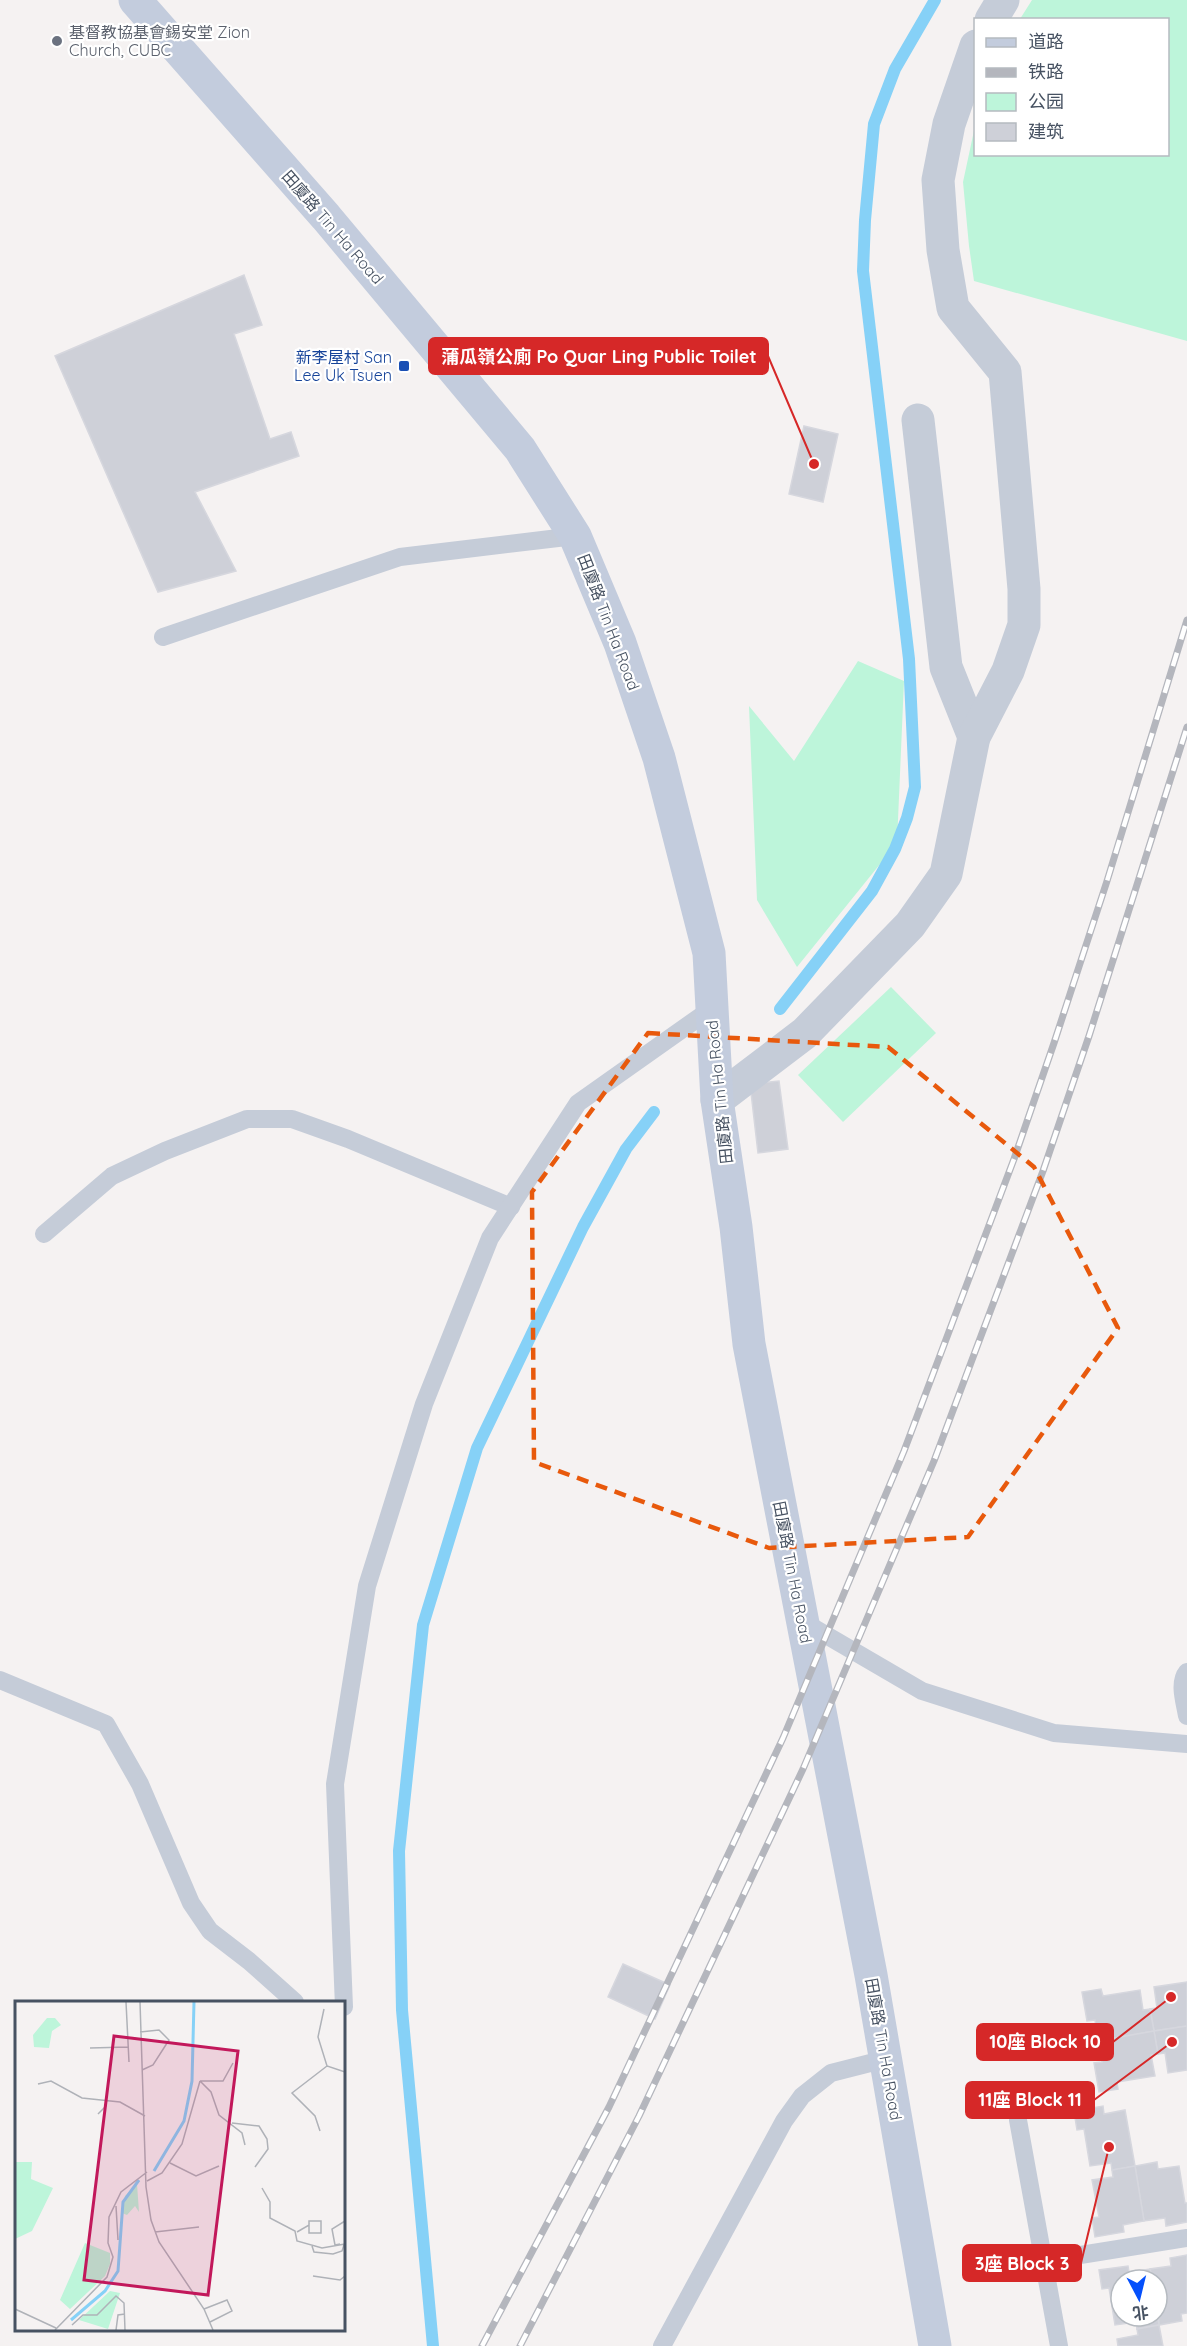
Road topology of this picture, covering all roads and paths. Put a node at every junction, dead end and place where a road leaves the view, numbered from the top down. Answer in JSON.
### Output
{"nodes":[{"id":1,"x":135,"y":0,"type":"edge"},
{"id":2,"x":1003,"y":0,"type":"edge"},
{"id":3,"x":992,"y":18,"type":"edge"},
{"id":4,"x":974,"y":49,"type":"edge"},
{"id":5,"x":918,"y":420,"type":"dead end"},
{"id":6,"x":575,"y":536,"type":"junction"},
{"id":7,"x":163,"y":637,"type":"dead end"},
{"id":8,"x":974,"y":737,"type":"junction"},
{"id":9,"x":711,"y":1009,"type":"junction"},
{"id":10,"x":717,"y":1100,"type":"junction"},
{"id":11,"x":511,"y":1207,"type":"junction"},
{"id":12,"x":44,"y":1234,"type":"dead end"},
{"id":13,"x":802,"y":1621,"type":"junction"},
{"id":14,"x":1187,"y":1672,"type":"edge"},
{"id":15,"x":0,"y":1680,"type":"edge"},
{"id":16,"x":1187,"y":1716,"type":"edge"},
{"id":17,"x":1187,"y":1744,"type":"edge"},
{"id":18,"x":294,"y":2001,"type":"edge"},
{"id":19,"x":344,"y":2001,"type":"edge"},
{"id":20,"x":886,"y":2059,"type":"junction"},
{"id":21,"x":1018,"y":2120,"type":"dead end"},
{"id":22,"x":1187,"y":2238,"type":"edge"},
{"id":23,"x":1043,"y":2261,"type":"junction"},
{"id":24,"x":662,"y":2346,"type":"edge"},
{"id":25,"x":935,"y":2346,"type":"edge"},
{"id":26,"x":1059,"y":2346,"type":"edge"}],
"edges":[{"from":1,"to":6,"type":"street","name":"田廈路 Tin Ha Road"},
{"from":2,"to":3,"type":"street"},
{"from":4,"to":8,"type":"street"},
{"from":5,"to":8,"type":"street"},
{"from":6,"to":7,"type":"lane"},
{"from":6,"to":9,"type":"street","name":"田廈路 Tin Ha Road"},
{"from":8,"to":10,"type":"street"},
{"from":9,"to":10,"type":"street","name":"田廈路 Tin Ha Road"},
{"from":9,"to":11,"type":"lane"},
{"from":10,"to":13,"type":"street","name":"田廈路 Tin Ha Road"},
{"from":11,"to":12,"type":"lane"},
{"from":11,"to":19,"type":"lane"},
{"from":13,"to":17,"type":"lane"},
{"from":13,"to":20,"type":"street","name":"田廈路 Tin Ha Road"},
{"from":14,"to":16,"type":"lane"},
{"from":15,"to":18,"type":"lane"},
{"from":20,"to":24,"type":"lane"},
{"from":20,"to":25,"type":"street","name":"田廈路 Tin Ha Road"},
{"from":21,"to":23,"type":"lane"},
{"from":22,"to":23,"type":"lane"},
{"from":23,"to":26,"type":"lane"}]}
